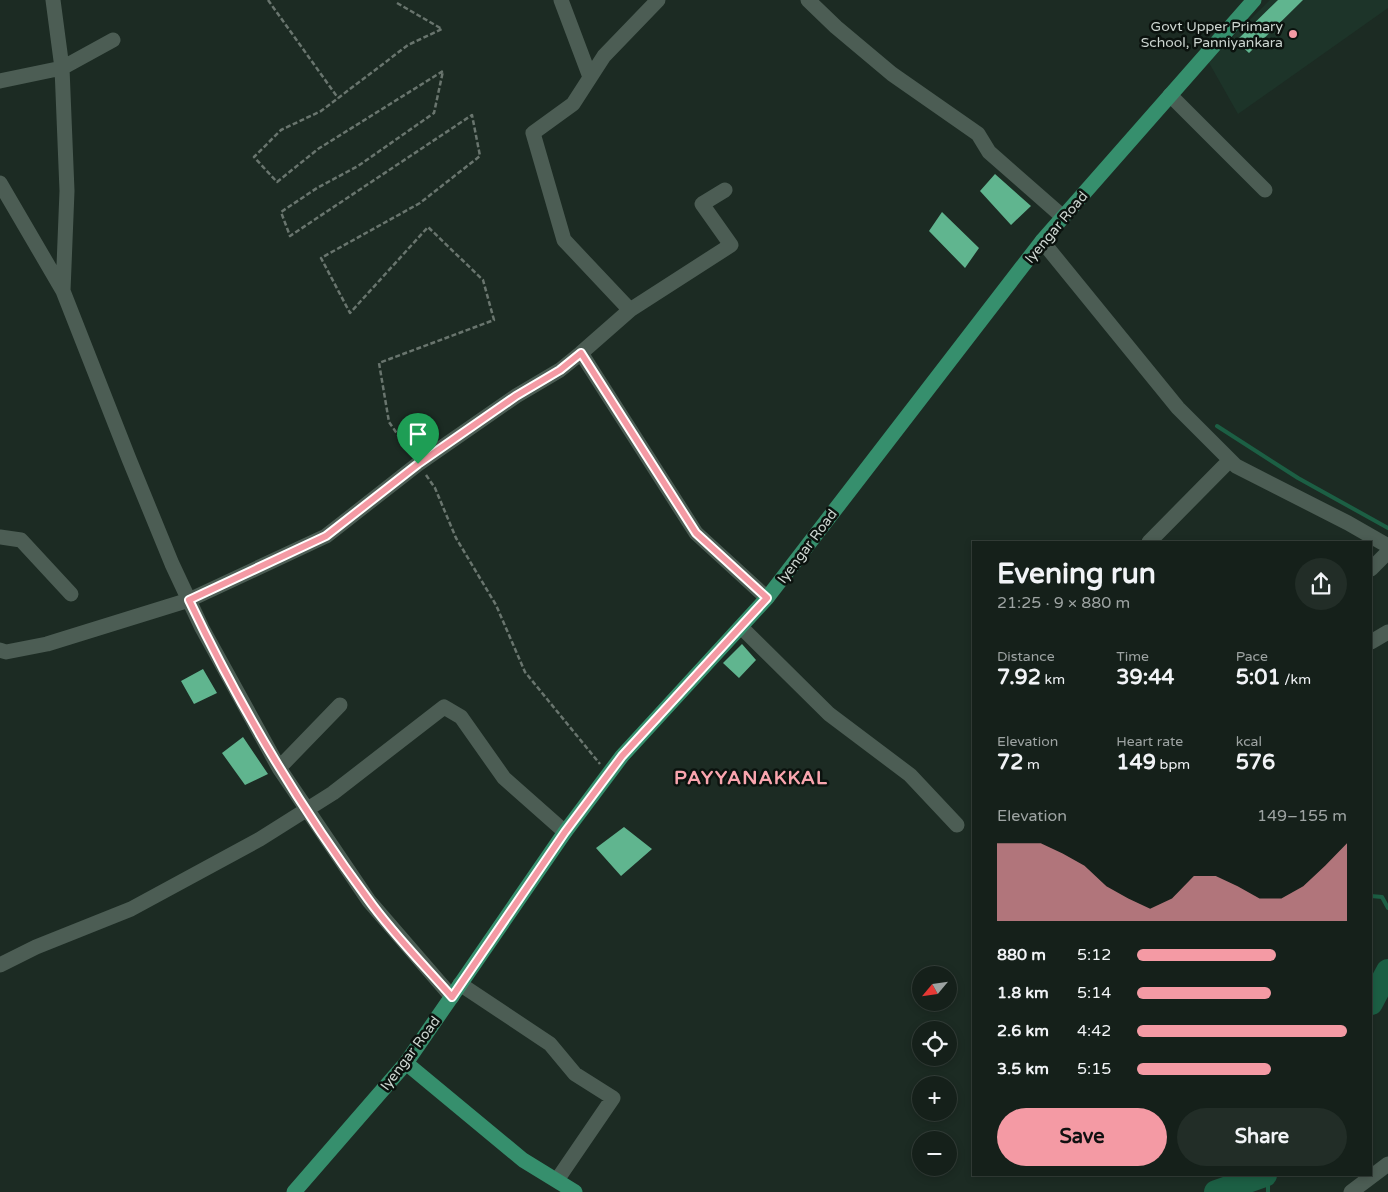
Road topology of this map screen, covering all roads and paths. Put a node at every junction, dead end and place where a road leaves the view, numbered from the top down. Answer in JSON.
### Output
{"nodes":[{"id":1,"x":53,"y":0,"type":"edge"},
{"id":2,"x":268,"y":0,"type":"edge"},
{"id":3,"x":561,"y":0,"type":"edge"},
{"id":4,"x":658,"y":0,"type":"edge"},
{"id":5,"x":808,"y":0,"type":"edge"},
{"id":6,"x":1254,"y":0,"type":"edge"},
{"id":7,"x":397,"y":3,"type":"dead end"},
{"id":8,"x":113,"y":40,"type":"dead end"},
{"id":9,"x":62,"y":68,"type":"junction"},
{"id":10,"x":590,"y":77,"type":"junction"},
{"id":11,"x":0,"y":81,"type":"edge"},
{"id":12,"x":1170,"y":95,"type":"junction"},
{"id":13,"x":338,"y":98,"type":"junction"},
{"id":14,"x":0,"y":183,"type":"edge"},
{"id":15,"x":725,"y":190,"type":"dead end"},
{"id":16,"x":1265,"y":190,"type":"dead end"},
{"id":17,"x":1063,"y":217,"type":"junction"},
{"id":18,"x":1042,"y":241,"type":"junction"},
{"id":19,"x":63,"y":292,"type":"junction"},
{"id":20,"x":630,"y":310,"type":"junction"},
{"id":21,"x":581,"y":353,"type":"junction"},
{"id":22,"x":1230,"y":460,"type":"junction"},
{"id":23,"x":418,"y":464,"type":"junction"},
{"id":24,"x":0,"y":537,"type":"edge"},
{"id":25,"x":1150,"y":541,"type":"edge"},
{"id":26,"x":1388,"y":546,"type":"edge"},
{"id":27,"x":1388,"y":552,"type":"edge"},
{"id":28,"x":1372,"y":568,"type":"edge"},
{"id":29,"x":71,"y":594,"type":"dead end"},
{"id":30,"x":767,"y":598,"type":"junction"},
{"id":31,"x":189,"y":600,"type":"junction"},
{"id":32,"x":741,"y":627,"type":"junction"},
{"id":33,"x":1388,"y":632,"type":"edge"},
{"id":34,"x":1372,"y":641,"type":"edge"},
{"id":35,"x":0,"y":650,"type":"edge"},
{"id":36,"x":340,"y":705,"type":"dead end"},
{"id":37,"x":279,"y":768,"type":"junction"},
{"id":38,"x":608,"y":775,"type":"junction"},
{"id":39,"x":307,"y":811,"type":"junction"},
{"id":40,"x":957,"y":825,"type":"dead end"},
{"id":41,"x":565,"y":832,"type":"junction"},
{"id":42,"x":0,"y":965,"type":"edge"},
{"id":43,"x":460,"y":984,"type":"junction"},
{"id":44,"x":452,"y":997,"type":"junction"},
{"id":45,"x":406,"y":1063,"type":"junction"},
{"id":46,"x":1388,"y":1164,"type":"edge"},
{"id":47,"x":557,"y":1180,"type":"junction"},
{"id":48,"x":294,"y":1192,"type":"edge"},
{"id":49,"x":575,"y":1192,"type":"edge"},
{"id":50,"x":1351,"y":1192,"type":"edge"}],
"edges":[{"from":1,"to":9,"type":"street"},
{"from":2,"to":13,"type":"path"},
{"from":3,"to":10,"type":"street"},
{"from":4,"to":10,"type":"street"},
{"from":5,"to":17,"type":"street"},
{"from":6,"to":12,"type":"main road","name":"Iyengar Road"},
{"from":7,"to":13,"type":"path"},
{"from":8,"to":9,"type":"street"},
{"from":9,"to":11,"type":"street"},
{"from":9,"to":19,"type":"street"},
{"from":10,"to":20,"type":"street"},
{"from":12,"to":16,"type":"street"},
{"from":12,"to":17,"type":"main road","name":"Iyengar Road"},
{"from":13,"to":23,"type":"path"},
{"from":14,"to":19,"type":"street"},
{"from":15,"to":20,"type":"street"},
{"from":17,"to":18,"type":"main road","name":"Iyengar Road"},
{"from":18,"to":22,"type":"street"},
{"from":18,"to":30,"type":"main road","name":"Iyengar Road"},
{"from":19,"to":31,"type":"street"},
{"from":20,"to":21,"type":"street"},
{"from":21,"to":23,"type":"street"},
{"from":21,"to":30,"type":"street"},
{"from":22,"to":25,"type":"street"},
{"from":22,"to":26,"type":"street"},
{"from":23,"to":31,"type":"street"},
{"from":23,"to":38,"type":"path"},
{"from":24,"to":29,"type":"street"},
{"from":27,"to":28,"type":"street"},
{"from":30,"to":32,"type":"main road","name":"Iyengar Road"},
{"from":31,"to":35,"type":"street"},
{"from":31,"to":37,"type":"street"},
{"from":32,"to":38,"type":"main road","name":"Iyengar Road"},
{"from":32,"to":40,"type":"street"},
{"from":33,"to":34,"type":"street"},
{"from":36,"to":37,"type":"street"},
{"from":37,"to":39,"type":"street"},
{"from":38,"to":41,"type":"main road","name":"Iyengar Road"},
{"from":39,"to":41,"type":"street"},
{"from":39,"to":42,"type":"street"},
{"from":39,"to":44,"type":"street"},
{"from":41,"to":43,"type":"main road","name":"Iyengar Road"},
{"from":43,"to":44,"type":"main road","name":"Iyengar Road"},
{"from":43,"to":47,"type":"street"},
{"from":44,"to":45,"type":"main road","name":"Iyengar Road"},
{"from":45,"to":47,"type":"main road"},
{"from":45,"to":48,"type":"main road","name":"Iyengar Road"},
{"from":46,"to":50,"type":"street"},
{"from":47,"to":49,"type":"main road"}]}
